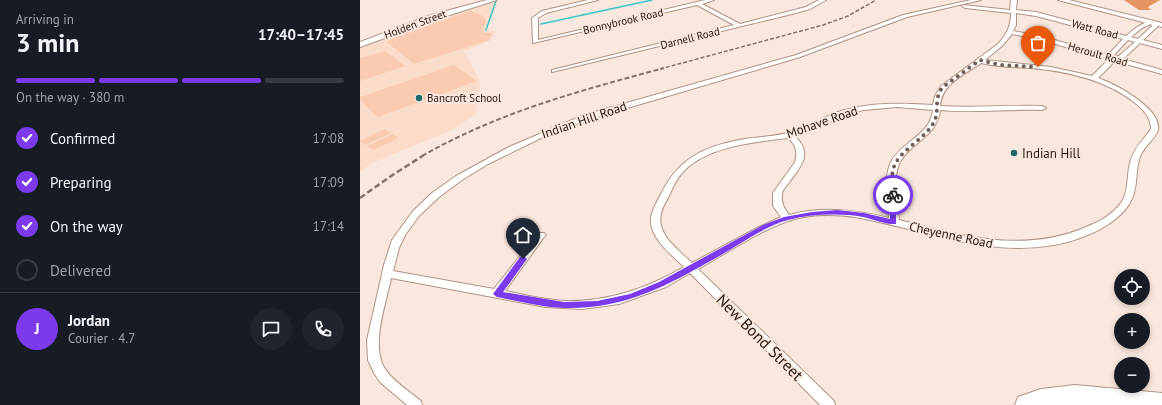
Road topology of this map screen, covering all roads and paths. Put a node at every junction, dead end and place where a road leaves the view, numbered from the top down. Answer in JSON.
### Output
{"nodes":[{"id":1,"x":494,"y":0,"type":"edge"},
{"id":2,"x":595,"y":0,"type":"edge"},
{"id":3,"x":692,"y":0,"type":"edge"},
{"id":4,"x":712,"y":0,"type":"edge"},
{"id":5,"x":823,"y":0,"type":"edge"},
{"id":6,"x":978,"y":0,"type":"edge"},
{"id":7,"x":1014,"y":0,"type":"edge"},
{"id":8,"x":1061,"y":0,"type":"edge"},
{"id":9,"x":698,"y":3,"type":"junction"},
{"id":10,"x":956,"y":4,"type":"junction"},
{"id":11,"x":1013,"y":11,"type":"junction"},
{"id":12,"x":1152,"y":22,"type":"junction"},
{"id":13,"x":1162,"y":25,"type":"edge"},
{"id":14,"x":740,"y":26,"type":"junction"},
{"id":15,"x":1010,"y":32,"type":"junction"},
{"id":16,"x":1128,"y":38,"type":"junction"},
{"id":17,"x":1139,"y":41,"type":"junction"},
{"id":18,"x":360,"y":45,"type":"edge"},
{"id":19,"x":1162,"y":47,"type":"edge"},
{"id":20,"x":1114,"y":58,"type":"junction"},
{"id":21,"x":980,"y":60,"type":"junction"},
{"id":22,"x":554,"y":71,"type":"dead end"},
{"id":23,"x":1162,"y":72,"type":"edge"},
{"id":24,"x":1093,"y":79,"type":"junction"},
{"id":25,"x":936,"y":107,"type":"junction"},
{"id":26,"x":1042,"y":108,"type":"dead end"},
{"id":27,"x":790,"y":135,"type":"junction"},
{"id":28,"x":1157,"y":135,"type":"edge"},
{"id":29,"x":786,"y":218,"type":"junction"},
{"id":30,"x":894,"y":222,"type":"junction"},
{"id":31,"x":541,"y":235,"type":"dead end"},
{"id":32,"x":691,"y":269,"type":"junction"},
{"id":33,"x":388,"y":274,"type":"junction"},
{"id":34,"x":497,"y":294,"type":"junction"},
{"id":35,"x":1068,"y":396,"type":"junction"},
{"id":36,"x":1162,"y":404,"type":"edge"},
{"id":37,"x":416,"y":405,"type":"edge"},
{"id":38,"x":829,"y":405,"type":"edge"},
{"id":39,"x":1026,"y":405,"type":"edge"},
{"id":40,"x":1103,"y":405,"type":"edge"}],
"edges":[{"from":1,"to":18,"type":"main road","name":"Holden Street"},
{"from":2,"to":9,"type":"street","name":"Bonnybrook Road"},
{"from":3,"to":9,"type":"street"},
{"from":4,"to":9,"type":"street","name":"Bonnybrook Road"},
{"from":5,"to":14,"type":"street","name":"Darnell Road"},
{"from":6,"to":10,"type":"street","name":"Indian Hill Road"},
{"from":7,"to":11,"type":"street"},
{"from":8,"to":12,"type":"main road"},
{"from":9,"to":14,"type":"street"},
{"from":10,"to":11,"type":"street","name":"Watt Road"},
{"from":10,"to":33,"type":"street","name":"Indian Hill Road"},
{"from":11,"to":15,"type":"street"},
{"from":11,"to":16,"type":"street","name":"Watt Road"},
{"from":12,"to":13,"type":"main road"},
{"from":12,"to":16,"type":"street"},
{"from":12,"to":17,"type":"street"},
{"from":14,"to":22,"type":"street","name":"Darnell Road"},
{"from":15,"to":20,"type":"street","name":"Heroult Road"},
{"from":15,"to":21,"type":"street"},
{"from":16,"to":17,"type":"street","name":"Watt Road"},
{"from":16,"to":20,"type":"street"},
{"from":17,"to":19,"type":"street","name":"Watt Road"},
{"from":17,"to":20,"type":"street"},
{"from":20,"to":23,"type":"street","name":"Heroult Road"},
{"from":20,"to":24,"type":"street"},
{"from":21,"to":24,"type":"street","name":"Cheyenne Road"},
{"from":21,"to":25,"type":"street"},
{"from":24,"to":28,"type":"street","name":"Cheyenne Road"},
{"from":25,"to":26,"type":"street","name":"Mohave Road"},
{"from":25,"to":27,"type":"street","name":"Mohave Road"},
{"from":25,"to":30,"type":"street"},
{"from":27,"to":29,"type":"street"},
{"from":27,"to":32,"type":"street","name":"Mohave Road"},
{"from":28,"to":30,"type":"street","name":"Cheyenne Road"},
{"from":29,"to":30,"type":"street","name":"Cheyenne Road"},
{"from":29,"to":32,"type":"street","name":"Cheyenne Road"},
{"from":31,"to":34,"type":"street"},
{"from":32,"to":34,"type":"street","name":"Cheyenne Road"},
{"from":32,"to":38,"type":"street","name":"New Bond Street"},
{"from":33,"to":34,"type":"street","name":"Cheyenne Road"},
{"from":33,"to":37,"type":"street","name":"Indian Hill Road"},
{"from":35,"to":36,"type":"highway"},
{"from":35,"to":39,"type":"highway"},
{"from":35,"to":40,"type":"highway"}]}
